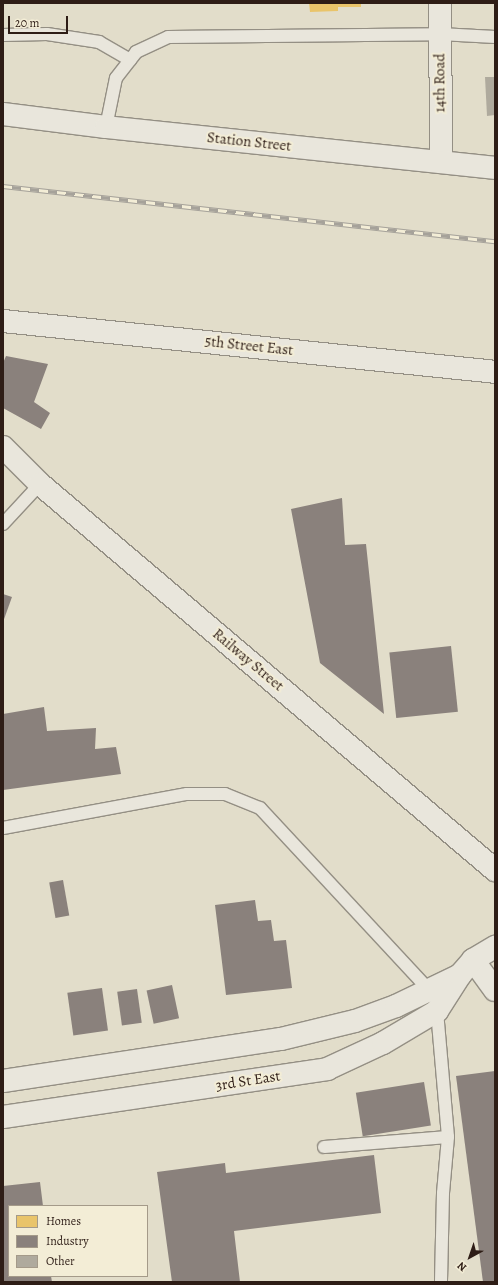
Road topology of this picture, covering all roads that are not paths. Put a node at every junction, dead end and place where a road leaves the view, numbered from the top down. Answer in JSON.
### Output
{"nodes":[{"id":1,"x":440,"y":3,"type":"edge"},
{"id":2,"x":440,"y":34,"type":"junction"},
{"id":3,"x":3,"y":35,"type":"edge"},
{"id":4,"x":495,"y":37,"type":"edge"},
{"id":5,"x":130,"y":60,"type":"junction"},
{"id":6,"x":3,"y":114,"type":"edge"},
{"id":7,"x":106,"y":127,"type":"junction"},
{"id":8,"x":440,"y":162,"type":"junction"},
{"id":9,"x":495,"y":168,"type":"edge"},
{"id":10,"x":3,"y":321,"type":"edge"},
{"id":11,"x":495,"y":372,"type":"edge"},
{"id":12,"x":3,"y":447,"type":"edge"},
{"id":13,"x":40,"y":484,"type":"junction"},
{"id":14,"x":3,"y":524,"type":"edge"},
{"id":15,"x":3,"y":828,"type":"edge"},
{"id":16,"x":495,"y":870,"type":"edge"},
{"id":17,"x":495,"y":947,"type":"edge"},
{"id":18,"x":466,"y":968,"type":"junction"},
{"id":19,"x":428,"y":989,"type":"junction"},
{"id":20,"x":495,"y":990,"type":"edge"},
{"id":21,"x":437,"y":1011,"type":"junction"},
{"id":22,"x":3,"y":1081,"type":"edge"},
{"id":23,"x":3,"y":1118,"type":"edge"},
{"id":24,"x":448,"y":1137,"type":"junction"},
{"id":25,"x":324,"y":1147,"type":"dead end"},
{"id":26,"x":441,"y":1282,"type":"edge"}],
"edges":[{"from":1,"to":2,"type":"street","name":"14th Road"},
{"from":2,"to":4,"type":"lane"},
{"from":2,"to":5,"type":"lane"},
{"from":2,"to":8,"type":"street","name":"14th Road"},
{"from":3,"to":5,"type":"lane"},
{"from":5,"to":7,"type":"lane"},
{"from":6,"to":7,"type":"street","name":"Station Street"},
{"from":7,"to":8,"type":"street","name":"Station Street"},
{"from":8,"to":9,"type":"street","name":"Station Street"},
{"from":10,"to":11,"type":"street","name":"5th Street East"},
{"from":12,"to":13,"type":"street","name":"Railway Street"},
{"from":13,"to":14,"type":"lane"},
{"from":13,"to":16,"type":"street","name":"Railway Street"},
{"from":15,"to":19,"type":"lane"},
{"from":17,"to":18,"type":"street","name":"3rd St East"},
{"from":18,"to":19,"type":"street","name":"3rd St East"},
{"from":18,"to":20,"type":"street"},
{"from":18,"to":21,"type":"street","name":"3rd St East"},
{"from":19,"to":22,"type":"street","name":"3rd St East"},
{"from":21,"to":23,"type":"street","name":"3rd St East"},
{"from":21,"to":24,"type":"lane"},
{"from":24,"to":25,"type":"lane"},
{"from":24,"to":26,"type":"lane"}]}
